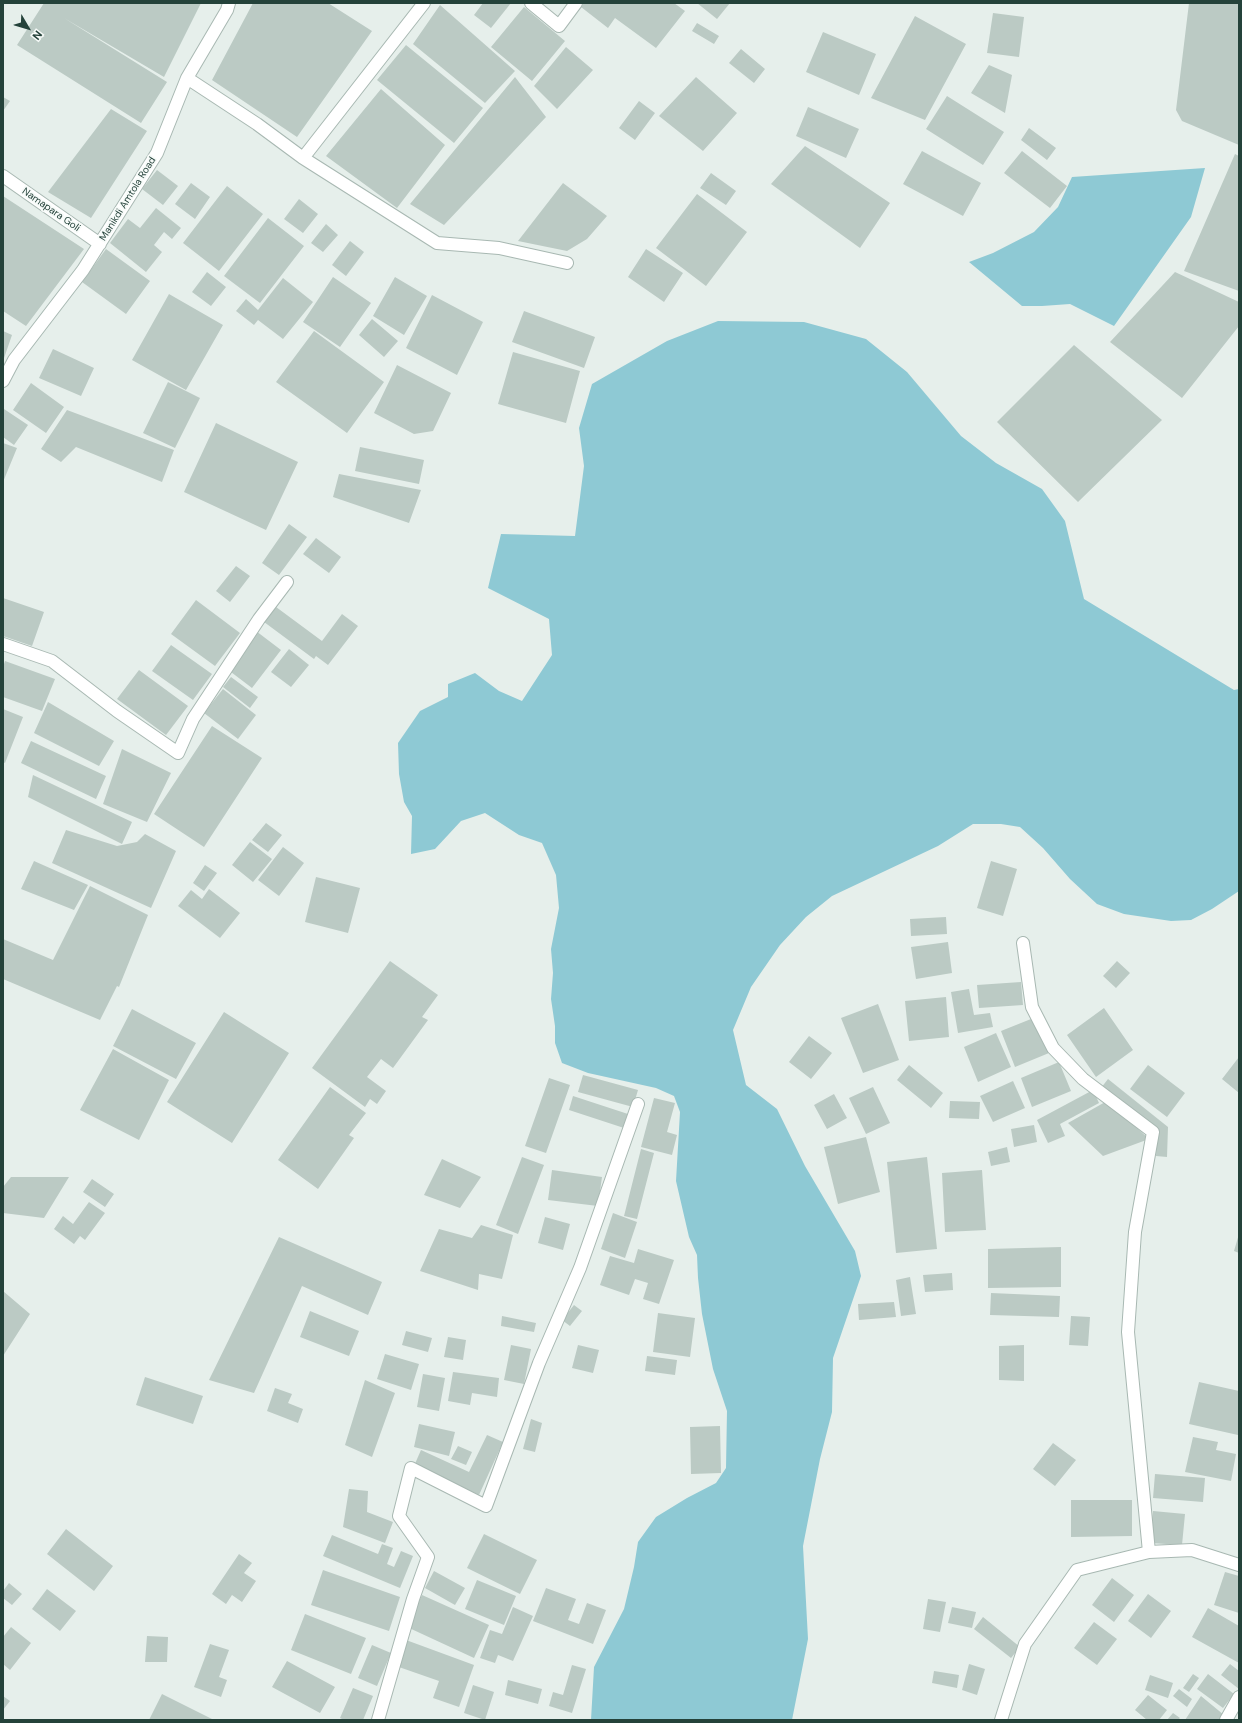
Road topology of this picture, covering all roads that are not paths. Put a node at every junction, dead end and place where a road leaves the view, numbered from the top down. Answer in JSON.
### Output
{"nodes":[{"id":1,"x":230,"y":3,"type":"edge"},
{"id":2,"x":424,"y":3,"type":"edge"},
{"id":3,"x":530,"y":3,"type":"edge"},
{"id":4,"x":576,"y":3,"type":"edge"},
{"id":5,"x":187,"y":78,"type":"junction"},
{"id":6,"x":303,"y":158,"type":"junction"},
{"id":7,"x":3,"y":176,"type":"edge"},
{"id":8,"x":100,"y":244,"type":"junction"},
{"id":9,"x":567,"y":263,"type":"dead end"},
{"id":10,"x":3,"y":382,"type":"edge"},
{"id":11,"x":287,"y":582,"type":"dead end"},
{"id":12,"x":3,"y":644,"type":"edge"},
{"id":13,"x":1022,"y":943,"type":"dead end"},
{"id":14,"x":638,"y":1104,"type":"dead end"},
{"id":15,"x":1149,"y":1552,"type":"junction"},
{"id":16,"x":1239,"y":1566,"type":"edge"},
{"id":17,"x":1239,"y":1697,"type":"edge"},
{"id":18,"x":378,"y":1720,"type":"edge"},
{"id":19,"x":1001,"y":1720,"type":"edge"},
{"id":20,"x":1226,"y":1720,"type":"edge"}],
"edges":[{"from":1,"to":5,"type":"street","name":"Manikdi Amtola Road"},
{"from":2,"to":6,"type":"street"},
{"from":3,"to":4,"type":"street"},
{"from":5,"to":6,"type":"street"},
{"from":5,"to":8,"type":"street","name":"Manikdi Amtola Road"},
{"from":6,"to":9,"type":"street"},
{"from":7,"to":8,"type":"street","name":"Namapara Goli"},
{"from":8,"to":10,"type":"street","name":"Manikdi Amtola Road"},
{"from":11,"to":12,"type":"street"},
{"from":13,"to":15,"type":"street"},
{"from":14,"to":18,"type":"street"},
{"from":15,"to":16,"type":"street"},
{"from":15,"to":19,"type":"street"},
{"from":17,"to":20,"type":"street"}]}
